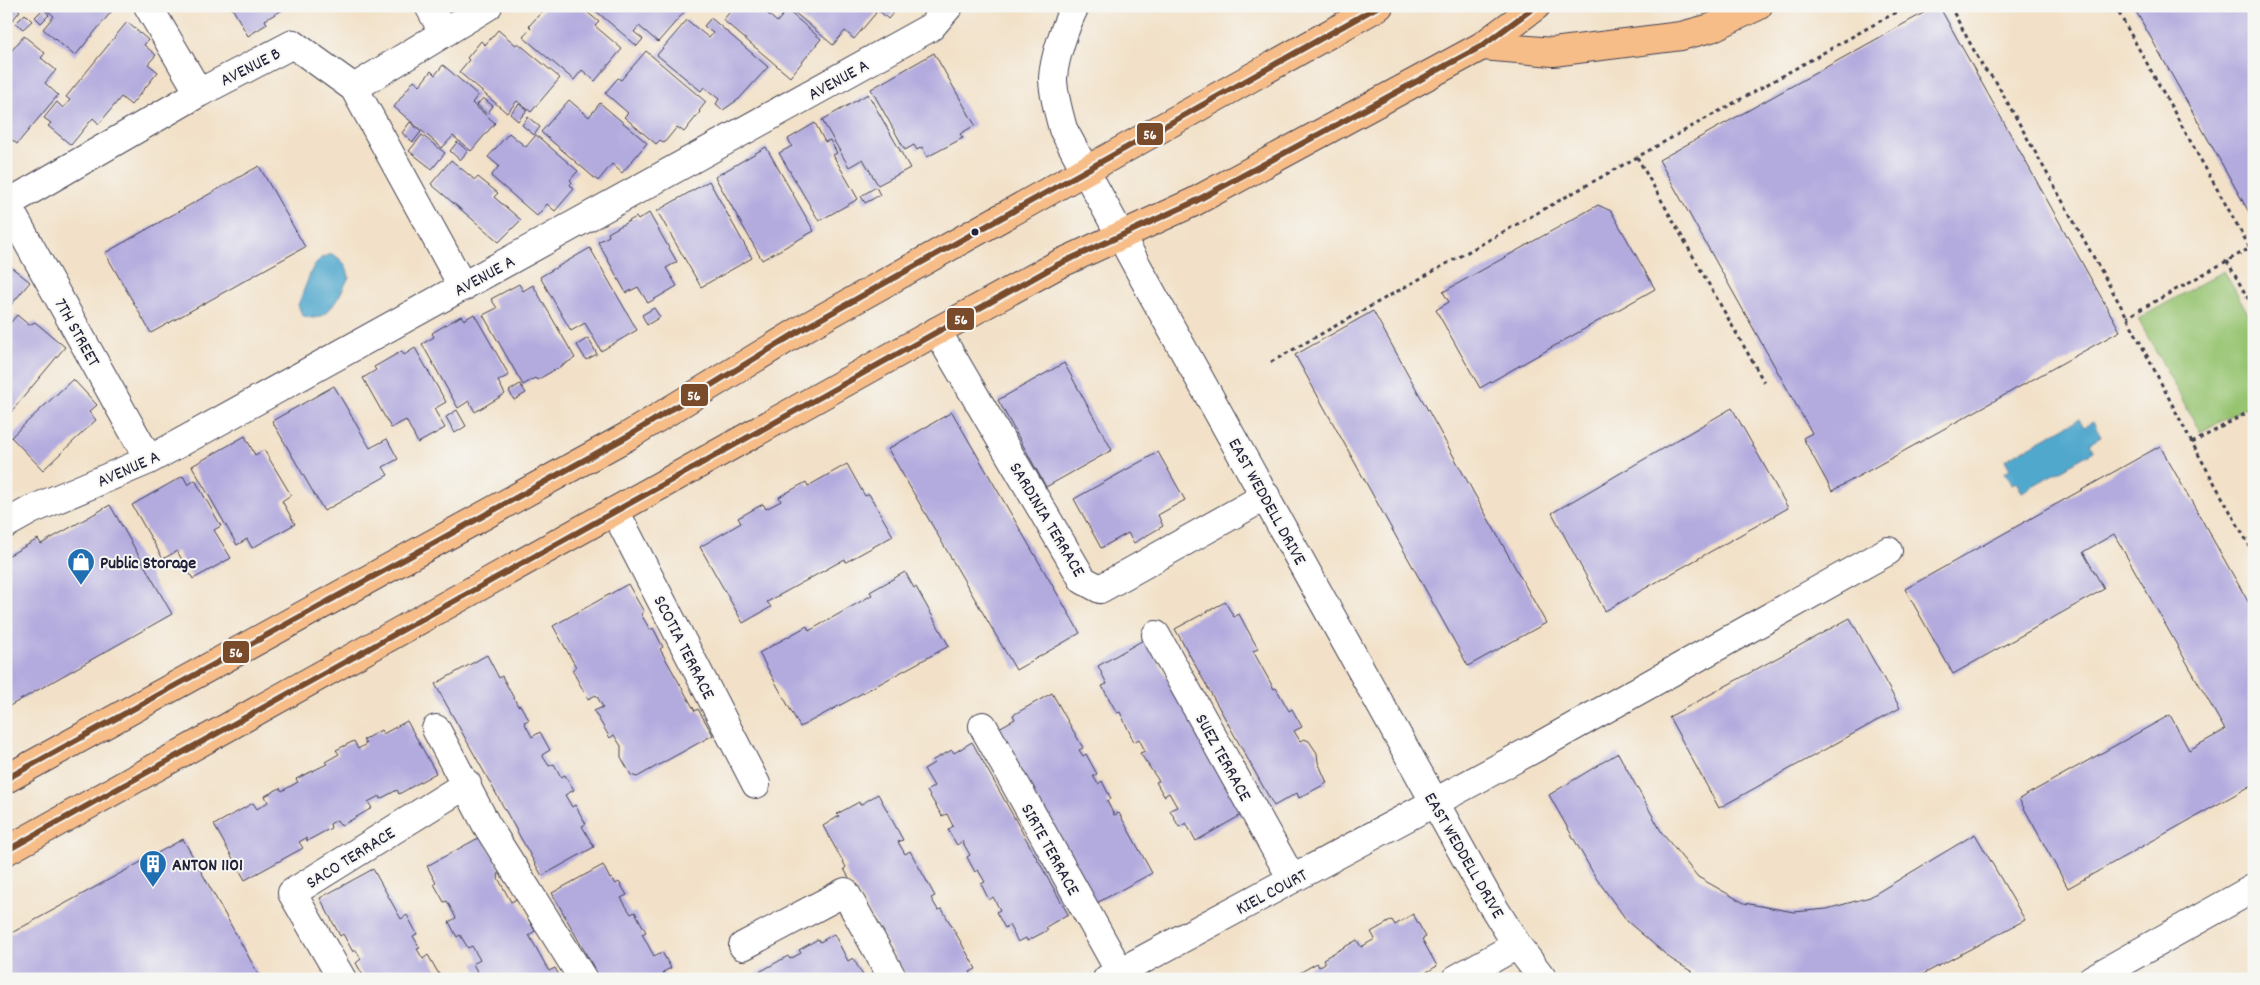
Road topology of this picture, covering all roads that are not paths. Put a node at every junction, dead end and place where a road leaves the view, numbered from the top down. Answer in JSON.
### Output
{"nodes":[{"id":1,"x":148,"y":6,"type":"edge"},
{"id":2,"x":429,"y":6,"type":"edge"},
{"id":3,"x":488,"y":6,"type":"edge"},
{"id":4,"x":948,"y":6,"type":"edge"},
{"id":5,"x":1075,"y":6,"type":"edge"},
{"id":6,"x":1379,"y":6,"type":"edge"},
{"id":7,"x":1536,"y":6,"type":"edge"},
{"id":8,"x":1750,"y":7,"type":"edge"},
{"id":9,"x":443,"y":32,"type":"junction"},
{"id":10,"x":1482,"y":46,"type":"junction"},
{"id":11,"x":354,"y":88,"type":"junction"},
{"id":12,"x":199,"y":93,"type":"junction"},
{"id":13,"x":1085,"y":171,"type":"junction"},
{"id":14,"x":7,"y":204,"type":"edge"},
{"id":15,"x":1121,"y":236,"type":"junction"},
{"id":16,"x":463,"y":287,"type":"junction"},
{"id":17,"x":937,"y":331,"type":"junction"},
{"id":18,"x":150,"y":460,"type":"junction"},
{"id":19,"x":1266,"y":496,"type":"junction"},
{"id":20,"x":615,"y":510,"type":"junction"},
{"id":21,"x":6,"y":524,"type":"edge"},
{"id":22,"x":1888,"y":551,"type":"dead end"},
{"id":23,"x":1156,"y":635,"type":"dead end"},
{"id":24,"x":983,"y":726,"type":"dead end"},
{"id":25,"x":436,"y":729,"type":"dead end"},
{"id":26,"x":6,"y":779,"type":"edge"},
{"id":27,"x":467,"y":784,"type":"junction"},
{"id":28,"x":756,"y":784,"type":"dead end"},
{"id":29,"x":1434,"y":802,"type":"junction"},
{"id":30,"x":6,"y":851,"type":"edge"},
{"id":31,"x":1292,"y":879,"type":"junction"},
{"id":32,"x":2254,"y":888,"type":"edge"},
{"id":33,"x":1517,"y":945,"type":"junction"},
{"id":34,"x":743,"y":946,"type":"dead end"},
{"id":35,"x":1113,"y":975,"type":"edge"},
{"id":36,"x":342,"y":979,"type":"edge"},
{"id":37,"x":582,"y":979,"type":"edge"},
{"id":38,"x":893,"y":979,"type":"edge"},
{"id":39,"x":1456,"y":979,"type":"edge"},
{"id":40,"x":1543,"y":979,"type":"edge"},
{"id":41,"x":2092,"y":979,"type":"edge"}],
"edges":[{"from":1,"to":12,"type":"street"},
{"from":2,"to":9,"type":"street"},
{"from":3,"to":9,"type":"street"},
{"from":4,"to":16,"type":"street","name":"AVENUE A"},
{"from":5,"to":13,"type":"street","name":"EAST WEDDELL DRIVE"},
{"from":6,"to":13,"type":"main road"},
{"from":7,"to":10,"type":"main road"},
{"from":8,"to":10,"type":"main road"},
{"from":9,"to":11,"type":"street"},
{"from":10,"to":15,"type":"main road"},
{"from":11,"to":12,"type":"street","name":"AVENUE B"},
{"from":11,"to":16,"type":"street"},
{"from":12,"to":14,"type":"street","name":"AVENUE B"},
{"from":13,"to":15,"type":"street","name":"EAST WEDDELL DRIVE"},
{"from":13,"to":26,"type":"main road"},
{"from":14,"to":18,"type":"street","name":"7TH STREET"},
{"from":15,"to":17,"type":"main road"},
{"from":15,"to":19,"type":"street","name":"EAST WEDDELL DRIVE"},
{"from":16,"to":18,"type":"street","name":"AVENUE A"},
{"from":17,"to":19,"type":"street","name":"SARDINIA TERRACE"},
{"from":17,"to":20,"type":"main road"},
{"from":18,"to":21,"type":"street","name":"AVENUE A"},
{"from":19,"to":29,"type":"street","name":"EAST WEDDELL DRIVE"},
{"from":20,"to":28,"type":"street","name":"SCOTIA TERRACE"},
{"from":20,"to":30,"type":"main road"},
{"from":22,"to":29,"type":"street","name":"KIEL COURT"},
{"from":23,"to":31,"type":"street","name":"SUEZ TERRACE"},
{"from":24,"to":35,"type":"street","name":"SIRTE TERRACE"},
{"from":25,"to":27,"type":"street"},
{"from":27,"to":36,"type":"street","name":"SACO TERRACE"},
{"from":27,"to":37,"type":"street"},
{"from":29,"to":31,"type":"street","name":"KIEL COURT"},
{"from":29,"to":33,"type":"street","name":"EAST WEDDELL DRIVE"},
{"from":31,"to":35,"type":"street","name":"KIEL COURT"},
{"from":32,"to":41,"type":"street"},
{"from":33,"to":39,"type":"street"},
{"from":33,"to":40,"type":"street","name":"EAST WEDDELL DRIVE"},
{"from":34,"to":38,"type":"street"}]}
